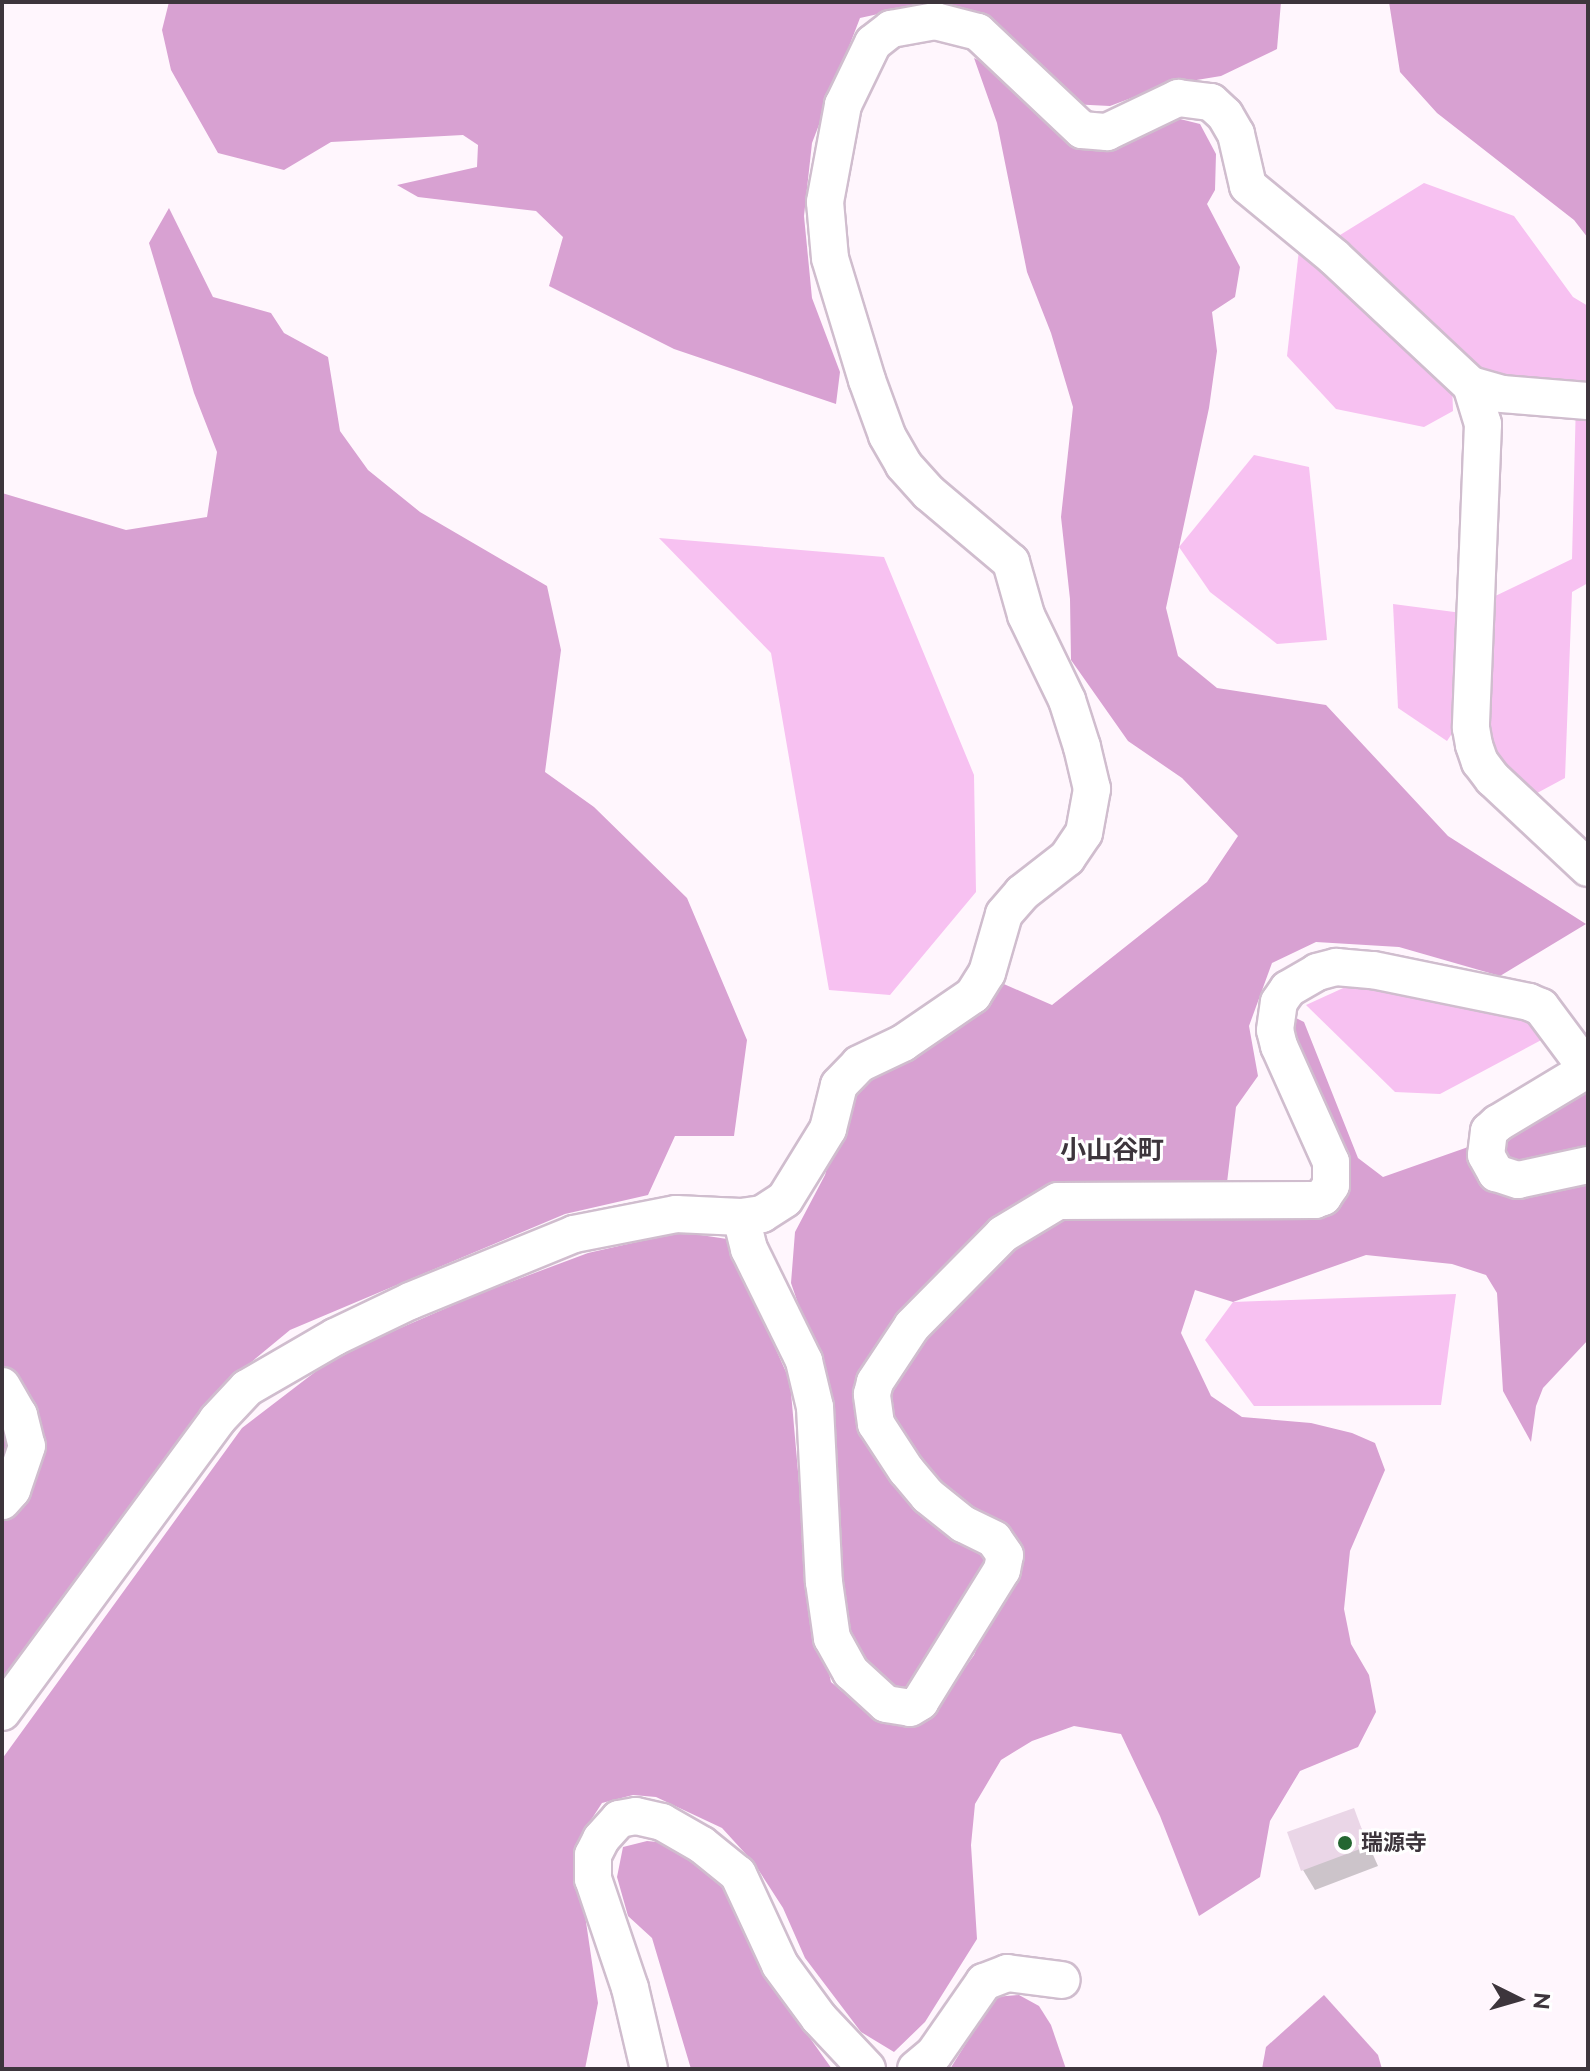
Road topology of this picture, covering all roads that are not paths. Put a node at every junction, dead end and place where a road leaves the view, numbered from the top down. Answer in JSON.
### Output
{"nodes":[{"id":1,"x":1471,"y":385,"type":"junction"},
{"id":2,"x":1588,"y":401,"type":"edge"},
{"id":3,"x":1588,"y":868,"type":"edge"},
{"id":4,"x":1588,"y":1069,"type":"edge"},
{"id":5,"x":1588,"y":1165,"type":"edge"},
{"id":6,"x":741,"y":1217,"type":"junction"},
{"id":7,"x":2,"y":1386,"type":"edge"},
{"id":8,"x":2,"y":1501,"type":"edge"},
{"id":9,"x":2,"y":1712,"type":"edge"},
{"id":10,"x":1062,"y":1980,"type":"dead end"},
{"id":11,"x":649,"y":2069,"type":"edge"},
{"id":12,"x":867,"y":2069,"type":"edge"},
{"id":13,"x":916,"y":2069,"type":"edge"}],
"edges":[{"from":1,"to":2,"type":"street"},
{"from":1,"to":3,"type":"street"},
{"from":1,"to":6,"type":"street"},
{"from":4,"to":5,"type":"street"},
{"from":4,"to":6,"type":"street"},
{"from":6,"to":9,"type":"street"},
{"from":7,"to":8,"type":"street"},
{"from":10,"to":13,"type":"street"},
{"from":11,"to":12,"type":"street"}]}
